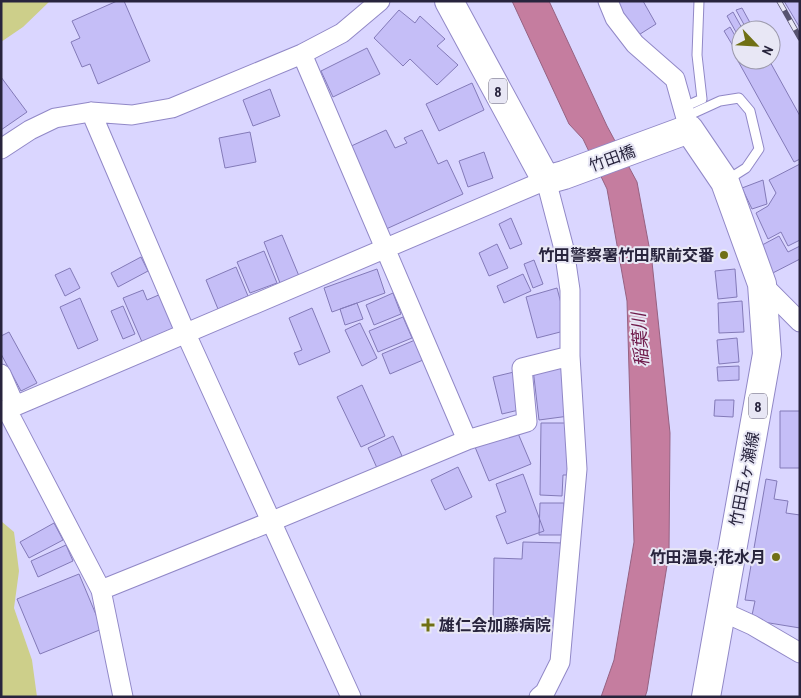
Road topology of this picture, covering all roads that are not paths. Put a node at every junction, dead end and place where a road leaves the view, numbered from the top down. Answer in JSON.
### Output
{"nodes":[{"id":1,"x":380,"y":1,"type":"edge"},
{"id":2,"x":449,"y":1,"type":"edge"},
{"id":3,"x":608,"y":1,"type":"edge"},
{"id":4,"x":699,"y":1,"type":"edge"},
{"id":5,"x":302,"y":54,"type":"junction"},
{"id":6,"x":91,"y":112,"type":"junction"},
{"id":7,"x":685,"y":118,"type":"junction"},
{"id":8,"x":1,"y":149,"type":"edge"},
{"id":9,"x":555,"y":178,"type":"junction"},
{"id":10,"x":725,"y":182,"type":"junction"},
{"id":11,"x":385,"y":248,"type":"junction"},
{"id":12,"x":762,"y":284,"type":"junction"},
{"id":13,"x":800,"y":322,"type":"edge"},
{"id":14,"x":186,"y":334,"type":"junction"},
{"id":15,"x":570,"y":356,"type":"junction"},
{"id":16,"x":1,"y":374,"type":"edge"},
{"id":17,"x":8,"y":409,"type":"edge"},
{"id":18,"x":467,"y":440,"type":"junction"},
{"id":19,"x":270,"y":522,"type":"junction"},
{"id":20,"x":101,"y":590,"type":"junction"},
{"id":21,"x":721,"y":611,"type":"junction"},
{"id":22,"x":800,"y":653,"type":"edge"},
{"id":23,"x":124,"y":697,"type":"edge"},
{"id":24,"x":351,"y":697,"type":"edge"},
{"id":25,"x":539,"y":697,"type":"edge"},
{"id":26,"x":706,"y":697,"type":"edge"}],
"edges":[{"from":1,"to":5,"type":"street"},
{"from":2,"to":9,"type":"main road","number":"8"},
{"from":3,"to":7,"type":"street"},
{"from":4,"to":7,"type":"lane"},
{"from":5,"to":6,"type":"street"},
{"from":5,"to":11,"type":"street"},
{"from":6,"to":8,"type":"street"},
{"from":6,"to":14,"type":"street"},
{"from":7,"to":9,"type":"main road","name":"竹田橋"},
{"from":7,"to":10,"type":"main road","name":"竹田五ヶ瀬線","number":"8"},
{"from":7,"to":10,"type":"lane"},
{"from":9,"to":11,"type":"street"},
{"from":9,"to":15,"type":"street"},
{"from":10,"to":12,"type":"main road","name":"竹田五ヶ瀬線","number":"8"},
{"from":11,"to":14,"type":"street"},
{"from":11,"to":18,"type":"street"},
{"from":12,"to":13,"type":"street"},
{"from":12,"to":21,"type":"main road","name":"竹田五ヶ瀬線","number":"8"},
{"from":14,"to":17,"type":"street"},
{"from":14,"to":19,"type":"street"},
{"from":15,"to":18,"type":"street"},
{"from":15,"to":25,"type":"street"},
{"from":16,"to":17,"type":"street"},
{"from":17,"to":20,"type":"street"},
{"from":18,"to":19,"type":"street"},
{"from":19,"to":20,"type":"street"},
{"from":19,"to":24,"type":"street"},
{"from":20,"to":23,"type":"street"},
{"from":21,"to":22,"type":"street"},
{"from":21,"to":26,"type":"main road","name":"竹田五ヶ瀬線","number":"8"}]}
